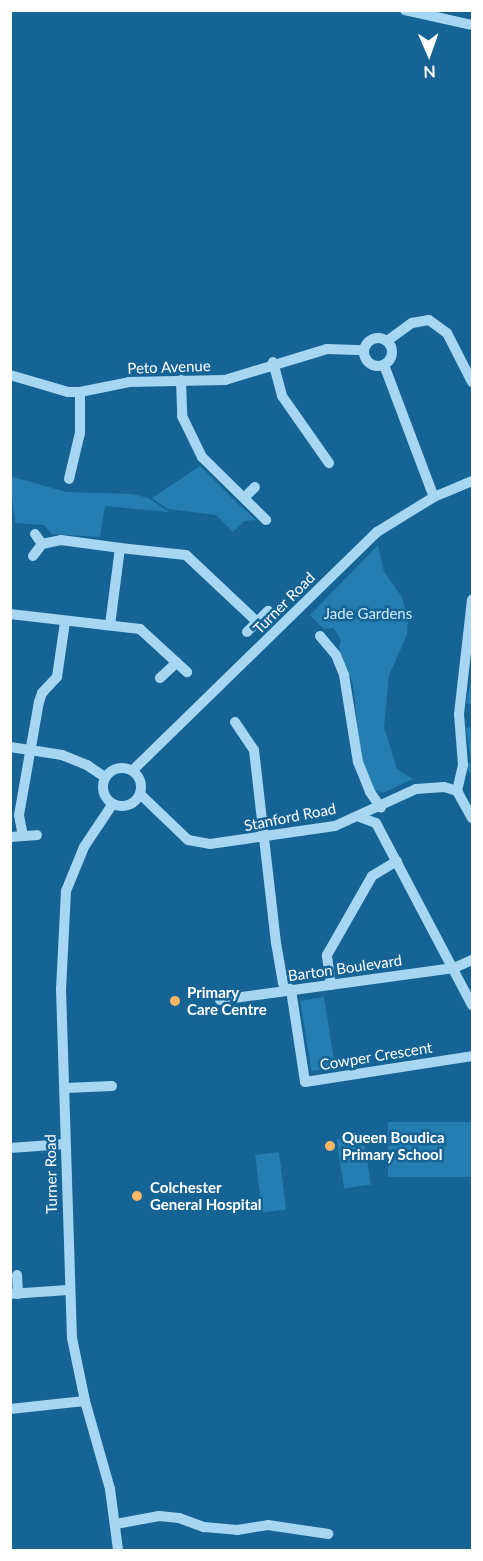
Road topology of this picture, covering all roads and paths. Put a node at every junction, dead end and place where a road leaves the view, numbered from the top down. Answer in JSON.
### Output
{"nodes":[{"id":1,"x":405,"y":10,"type":"edge"},
{"id":2,"x":472,"y":25,"type":"edge"},
{"id":3,"x":387,"y":341,"type":"junction"},
{"id":4,"x":364,"y":350,"type":"junction"},
{"id":5,"x":273,"y":362,"type":"junction"},
{"id":6,"x":384,"y":366,"type":"junction"},
{"id":7,"x":10,"y":375,"type":"edge"},
{"id":8,"x":181,"y":380,"type":"junction"},
{"id":9,"x":472,"y":382,"type":"edge"},
{"id":10,"x":80,"y":392,"type":"junction"},
{"id":11,"x":329,"y":463,"type":"dead end"},
{"id":12,"x":69,"y":479,"type":"dead end"},
{"id":13,"x":472,"y":480,"type":"edge"},
{"id":14,"x":255,"y":487,"type":"dead end"},
{"id":15,"x":245,"y":497,"type":"junction"},
{"id":16,"x":434,"y":497,"type":"junction"},
{"id":17,"x":266,"y":520,"type":"dead end"},
{"id":18,"x":34,"y":534,"type":"dead end"},
{"id":19,"x":42,"y":544,"type":"junction"},
{"id":20,"x":120,"y":548,"type":"junction"},
{"id":21,"x":33,"y":556,"type":"dead end"},
{"id":22,"x":472,"y":600,"type":"edge"},
{"id":23,"x":268,"y":611,"type":"dead end"},
{"id":24,"x":10,"y":614,"type":"edge"},
{"id":25,"x":65,"y":621,"type":"junction"},
{"id":26,"x":257,"y":622,"type":"junction"},
{"id":27,"x":110,"y":625,"type":"junction"},
{"id":28,"x":247,"y":632,"type":"dead end"},
{"id":29,"x":320,"y":636,"type":"dead end"},
{"id":30,"x":177,"y":662,"type":"junction"},
{"id":31,"x":187,"y":672,"type":"dead end"},
{"id":32,"x":160,"y":678,"type":"dead end"},
{"id":33,"x":235,"y":722,"type":"dead end"},
{"id":34,"x":10,"y":747,"type":"edge"},
{"id":35,"x":29,"y":752,"type":"junction"},
{"id":36,"x":133,"y":770,"type":"junction"},
{"id":37,"x":105,"y":777,"type":"junction"},
{"id":38,"x":457,"y":791,"type":"junction"},
{"id":39,"x":140,"y":794,"type":"junction"},
{"id":40,"x":112,"y":805,"type":"junction"},
{"id":41,"x":381,"y":808,"type":"junction"},
{"id":42,"x":357,"y":817,"type":"junction"},
{"id":43,"x":472,"y":818,"type":"edge"},
{"id":44,"x":37,"y":835,"type":"dead end"},
{"id":45,"x":23,"y":836,"type":"junction"},
{"id":46,"x":10,"y":837,"type":"edge"},
{"id":47,"x":262,"y":837,"type":"junction"},
{"id":48,"x":397,"y":861,"type":"junction"},
{"id":49,"x":472,"y":960,"type":"edge"},
{"id":50,"x":454,"y":968,"type":"junction"},
{"id":51,"x":331,"y":985,"type":"junction"},
{"id":52,"x":291,"y":990,"type":"junction"},
{"id":53,"x":220,"y":1000,"type":"dead end"},
{"id":54,"x":472,"y":1005,"type":"edge"},
{"id":55,"x":472,"y":1056,"type":"edge"},
{"id":56,"x":112,"y":1086,"type":"dead end"},
{"id":57,"x":65,"y":1088,"type":"junction"},
{"id":58,"x":65,"y":1144,"type":"junction"},
{"id":59,"x":10,"y":1148,"type":"edge"},
{"id":60,"x":17,"y":1275,"type":"dead end"},
{"id":61,"x":68,"y":1290,"type":"junction"},
{"id":62,"x":14,"y":1294,"type":"edge"},
{"id":63,"x":85,"y":1401,"type":"junction"},
{"id":64,"x":10,"y":1409,"type":"edge"},
{"id":65,"x":116,"y":1524,"type":"junction"},
{"id":66,"x":328,"y":1534,"type":"dead end"},
{"id":67,"x":118,"y":1551,"type":"edge"}],
"edges":[{"from":1,"to":2,"type":"street"},
{"from":3,"to":4,"type":"street"},
{"from":3,"to":6,"type":"street"},
{"from":3,"to":9,"type":"street"},
{"from":4,"to":5,"type":"street","name":"Peto Avenue"},
{"from":4,"to":6,"type":"street"},
{"from":5,"to":8,"type":"street","name":"Peto Avenue"},
{"from":5,"to":11,"type":"street"},
{"from":6,"to":16,"type":"street"},
{"from":7,"to":10,"type":"street","name":"Peto Avenue"},
{"from":8,"to":10,"type":"street","name":"Peto Avenue"},
{"from":8,"to":15,"type":"street"},
{"from":10,"to":12,"type":"street"},
{"from":13,"to":16,"type":"street","name":"Turner Road"},
{"from":14,"to":15,"type":"street"},
{"from":15,"to":17,"type":"street"},
{"from":16,"to":36,"type":"street","name":"Turner Road"},
{"from":18,"to":19,"type":"street"},
{"from":19,"to":20,"type":"street"},
{"from":19,"to":21,"type":"street"},
{"from":20,"to":26,"type":"street"},
{"from":20,"to":27,"type":"street"},
{"from":22,"to":38,"type":"street"},
{"from":23,"to":26,"type":"street"},
{"from":24,"to":25,"type":"street"},
{"from":25,"to":27,"type":"street"},
{"from":25,"to":35,"type":"street"},
{"from":26,"to":28,"type":"street"},
{"from":27,"to":30,"type":"street"},
{"from":29,"to":41,"type":"street"},
{"from":30,"to":31,"type":"street"},
{"from":30,"to":32,"type":"street"},
{"from":33,"to":47,"type":"street"},
{"from":34,"to":35,"type":"street"},
{"from":35,"to":37,"type":"street"},
{"from":35,"to":45,"type":"street"},
{"from":36,"to":37,"type":"street"},
{"from":36,"to":39,"type":"street"},
{"from":37,"to":40,"type":"street"},
{"from":38,"to":41,"type":"street","name":"Stanford Road"},
{"from":38,"to":43,"type":"street"},
{"from":39,"to":40,"type":"street"},
{"from":39,"to":47,"type":"street","name":"Stanford Road"},
{"from":40,"to":57,"type":"street","name":"Turner Road"},
{"from":41,"to":42,"type":"street","name":"Stanford Road"},
{"from":42,"to":47,"type":"street","name":"Stanford Road"},
{"from":42,"to":48,"type":"street"},
{"from":44,"to":45,"type":"street"},
{"from":45,"to":46,"type":"street"},
{"from":47,"to":52,"type":"street"},
{"from":48,"to":50,"type":"street"},
{"from":48,"to":51,"type":"street"},
{"from":49,"to":50,"type":"street","name":"Barton Boulevard"},
{"from":50,"to":51,"type":"street","name":"Barton Boulevard"},
{"from":50,"to":54,"type":"street"},
{"from":51,"to":52,"type":"street","name":"Barton Boulevard"},
{"from":52,"to":53,"type":"street","name":"Barton Boulevard"},
{"from":52,"to":55,"type":"street","name":"Cowper Crescent"},
{"from":56,"to":57,"type":"street"},
{"from":57,"to":58,"type":"street","name":"Turner Road"},
{"from":58,"to":59,"type":"street"},
{"from":58,"to":61,"type":"street","name":"Turner Road"},
{"from":60,"to":62,"type":"street"},
{"from":61,"to":62,"type":"street"},
{"from":61,"to":63,"type":"street","name":"Turner Road"},
{"from":63,"to":64,"type":"street"},
{"from":63,"to":65,"type":"street","name":"Turner Road"},
{"from":65,"to":66,"type":"street"},
{"from":65,"to":67,"type":"street","name":"Turner Road"}]}
